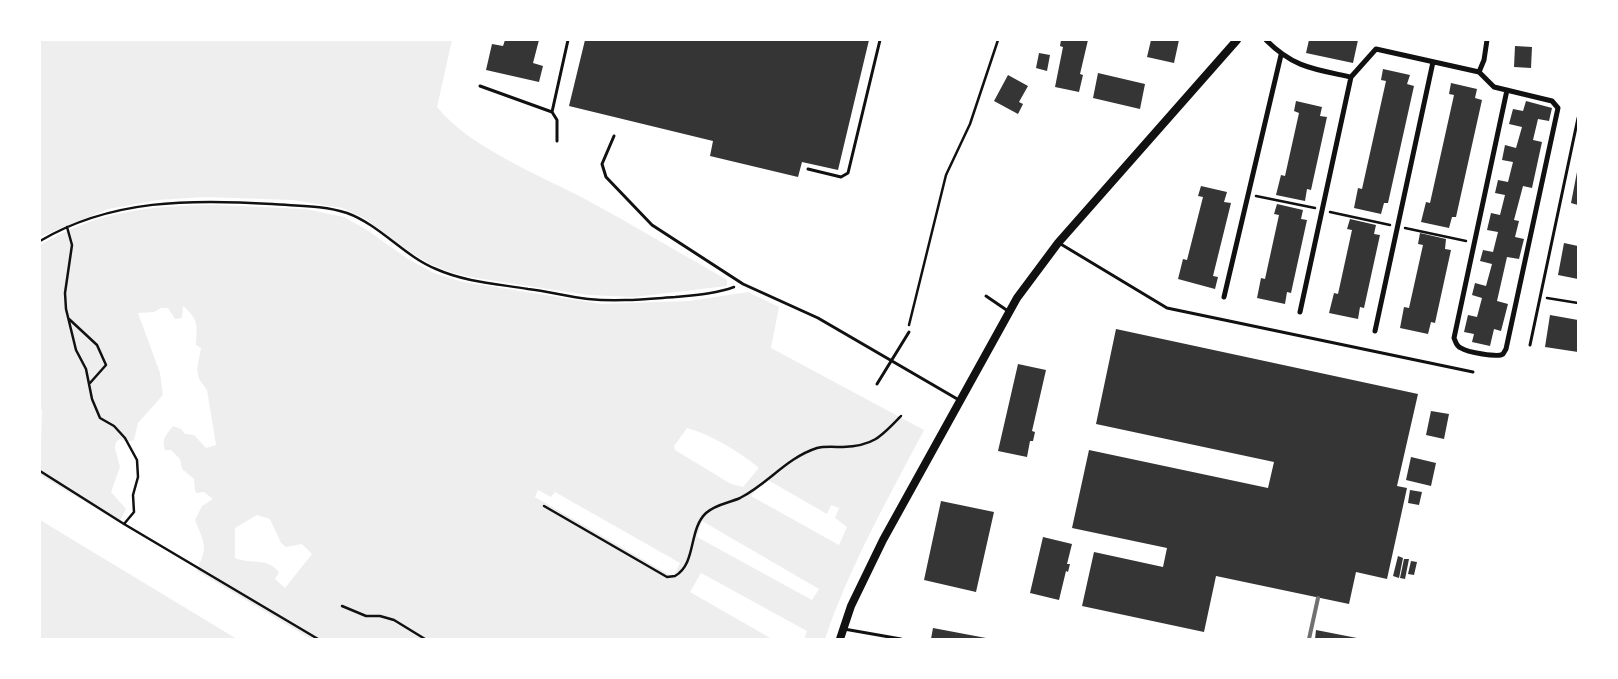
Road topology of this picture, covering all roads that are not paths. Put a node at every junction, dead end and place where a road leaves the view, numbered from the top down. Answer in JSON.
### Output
{"nodes":[{"id":1,"x":568,"y":40,"type":"edge"},
{"id":2,"x":880,"y":40,"type":"edge"},
{"id":3,"x":1237,"y":40,"type":"edge"},
{"id":4,"x":1266,"y":40,"type":"edge"},
{"id":5,"x":1487,"y":40,"type":"edge"},
{"id":6,"x":1281,"y":55,"type":"junction"},
{"id":7,"x":1433,"y":62,"type":"junction"},
{"id":8,"x":1479,"y":72,"type":"junction"},
{"id":9,"x":1351,"y":77,"type":"junction"},
{"id":10,"x":480,"y":86,"type":"dead end"},
{"id":11,"x":1507,"y":90,"type":"junction"},
{"id":12,"x":552,"y":112,"type":"junction"},
{"id":13,"x":1578,"y":118,"type":"edge"},
{"id":14,"x":614,"y":136,"type":"dead end"},
{"id":15,"x":557,"y":141,"type":"dead end"},
{"id":16,"x":808,"y":169,"type":"dead end"},
{"id":17,"x":1058,"y":243,"type":"junction"},
{"id":18,"x":986,"y":296,"type":"dead end"},
{"id":19,"x":1224,"y":297,"type":"dead end"},
{"id":20,"x":1009,"y":311,"type":"junction"},
{"id":21,"x":1300,"y":312,"type":"dead end"},
{"id":22,"x":1375,"y":331,"type":"dead end"},
{"id":23,"x":909,"y":332,"type":"road end"},
{"id":24,"x":1530,"y":345,"type":"dead end"},
{"id":25,"x":890,"y":362,"type":"junction"},
{"id":26,"x":1473,"y":372,"type":"dead end"},
{"id":27,"x":877,"y":384,"type":"dead end"},
{"id":28,"x":959,"y":400,"type":"junction"},
{"id":29,"x":844,"y":629,"type":"junction"},
{"id":30,"x":840,"y":639,"type":"edge"},
{"id":31,"x":901,"y":639,"type":"edge"}],
"edges":[{"from":1,"to":12,"type":"lane"},
{"from":2,"to":16,"type":"lane"},
{"from":3,"to":17,"type":"street"},
{"from":4,"to":6,"type":"street"},
{"from":5,"to":8,"type":"street"},
{"from":6,"to":9,"type":"street"},
{"from":6,"to":19,"type":"street"},
{"from":7,"to":8,"type":"street"},
{"from":7,"to":9,"type":"street"},
{"from":7,"to":22,"type":"street"},
{"from":8,"to":11,"type":"street"},
{"from":9,"to":21,"type":"street"},
{"from":10,"to":12,"type":"lane"},
{"from":11,"to":11,"type":"street"},
{"from":12,"to":15,"type":"lane"},
{"from":13,"to":24,"type":"lane"},
{"from":14,"to":25,"type":"lane"},
{"from":17,"to":20,"type":"street"},
{"from":17,"to":26,"type":"lane"},
{"from":18,"to":20,"type":"lane"},
{"from":20,"to":28,"type":"street"},
{"from":23,"to":25,"type":"lane"},
{"from":25,"to":27,"type":"lane"},
{"from":25,"to":28,"type":"lane"},
{"from":28,"to":29,"type":"street"},
{"from":29,"to":30,"type":"street"},
{"from":29,"to":31,"type":"lane"}]}
